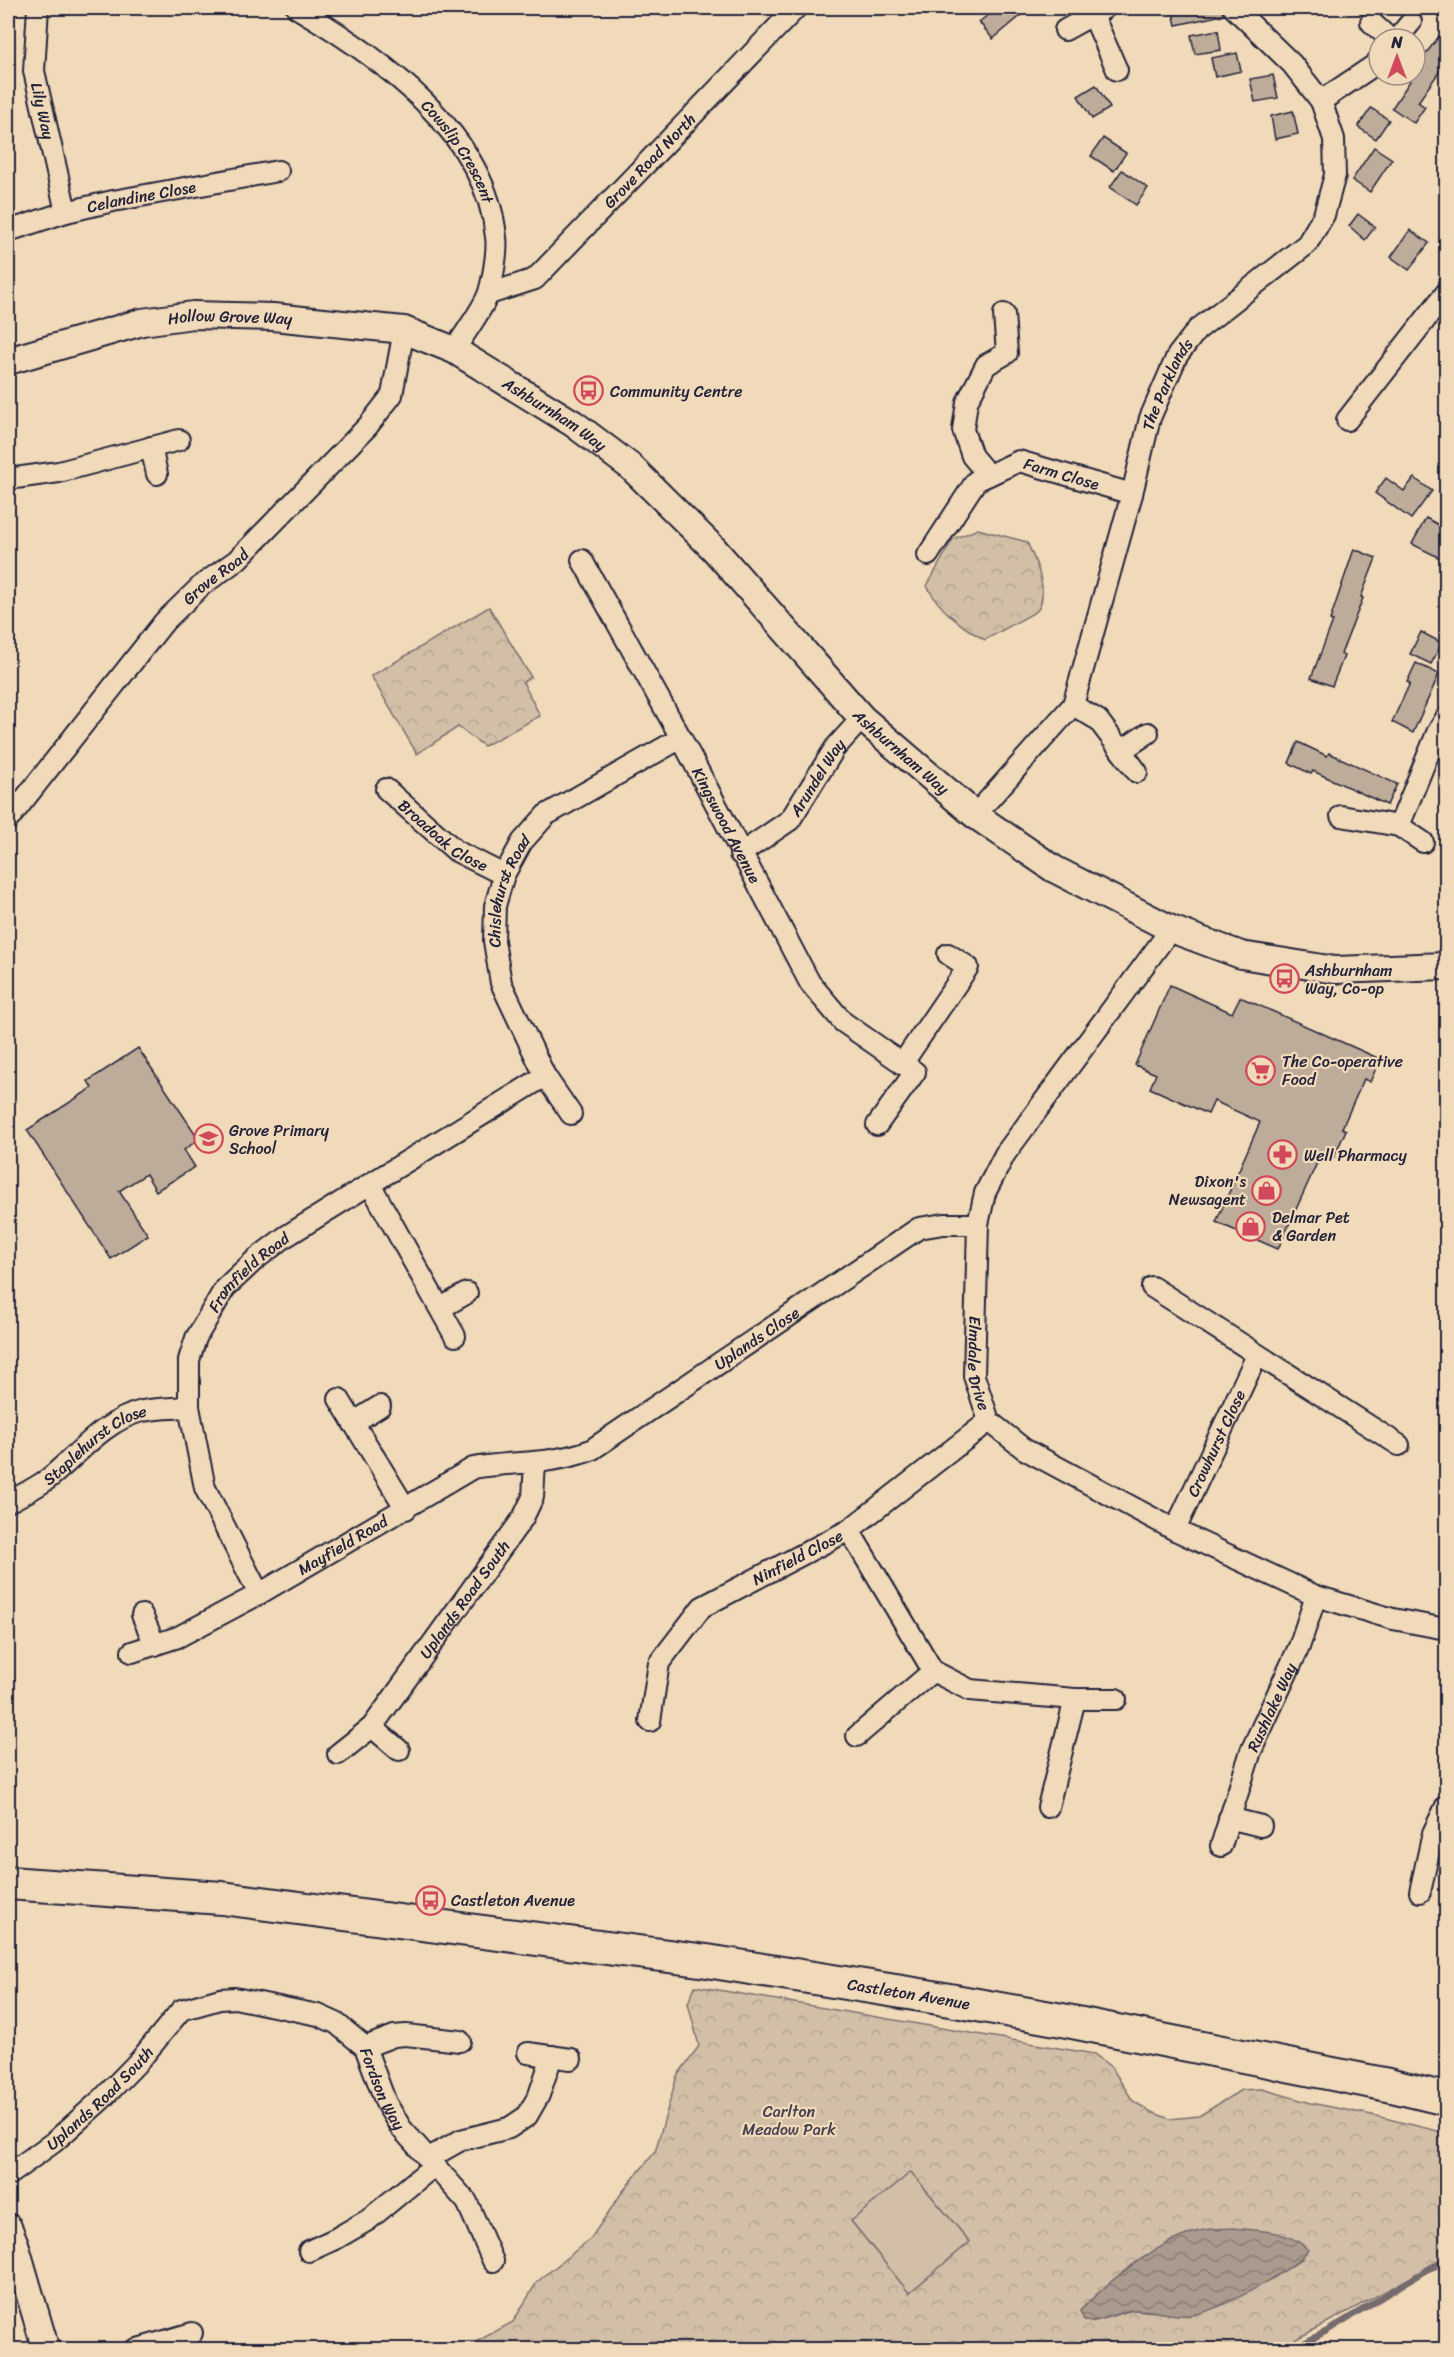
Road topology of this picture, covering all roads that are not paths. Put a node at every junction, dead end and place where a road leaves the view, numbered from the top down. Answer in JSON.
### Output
{"nodes":[{"id":1,"x":38,"y":8,"type":"edge"},
{"id":2,"x":297,"y":8,"type":"edge"},
{"id":3,"x":796,"y":8,"type":"edge"},
{"id":4,"x":1234,"y":8,"type":"edge"},
{"id":5,"x":1100,"y":11,"type":"edge"},
{"id":6,"x":1371,"y":22,"type":"dead end"},
{"id":7,"x":1411,"y":22,"type":"dead end"},
{"id":8,"x":1377,"y":27,"type":"edge"},
{"id":9,"x":1407,"y":27,"type":"edge"},
{"id":10,"x":1065,"y":30,"type":"dead end"},
{"id":11,"x":1117,"y":70,"type":"dead end"},
{"id":12,"x":1367,"y":70,"type":"edge"},
{"id":13,"x":1321,"y":101,"type":"junction"},
{"id":14,"x":278,"y":171,"type":"dead end"},
{"id":15,"x":66,"y":212,"type":"junction"},
{"id":16,"x":8,"y":231,"type":"edge"},
{"id":17,"x":1446,"y":293,"type":"edge"},
{"id":18,"x":489,"y":294,"type":"junction"},
{"id":19,"x":1004,"y":314,"type":"dead end"},
{"id":20,"x":404,"y":330,"type":"junction"},
{"id":21,"x":454,"y":350,"type":"junction"},
{"id":22,"x":8,"y":361,"type":"edge"},
{"id":23,"x":1347,"y":420,"type":"dead end"},
{"id":24,"x":179,"y":440,"type":"dead end"},
{"id":25,"x":151,"y":447,"type":"junction"},
{"id":26,"x":157,"y":474,"type":"dead end"},
{"id":27,"x":988,"y":475,"type":"junction"},
{"id":28,"x":8,"y":479,"type":"edge"},
{"id":29,"x":1132,"y":494,"type":"junction"},
{"id":30,"x":928,"y":555,"type":"dead end"},
{"id":31,"x":582,"y":560,"type":"dead end"},
{"id":32,"x":1073,"y":705,"type":"junction"},
{"id":33,"x":862,"y":718,"type":"junction"},
{"id":34,"x":1446,"y":718,"type":"edge"},
{"id":35,"x":1148,"y":733,"type":"dead end"},
{"id":36,"x":681,"y":738,"type":"junction"},
{"id":37,"x":1121,"y":751,"type":"junction"},
{"id":38,"x":1137,"y":772,"type":"dead end"},
{"id":39,"x":386,"y":789,"type":"dead end"},
{"id":40,"x":975,"y":815,"type":"junction"},
{"id":41,"x":1341,"y":816,"type":"dead end"},
{"id":42,"x":8,"y":819,"type":"edge"},
{"id":43,"x":1399,"y":826,"type":"junction"},
{"id":44,"x":1423,"y":842,"type":"dead end"},
{"id":45,"x":740,"y":854,"type":"junction"},
{"id":46,"x":504,"y":875,"type":"junction"},
{"id":47,"x":1171,"y":929,"type":"junction"},
{"id":48,"x":948,"y":954,"type":"dead end"},
{"id":49,"x":1446,"y":966,"type":"edge"},
{"id":50,"x":902,"y":1064,"type":"junction"},
{"id":51,"x":545,"y":1076,"type":"junction"},
{"id":52,"x":572,"y":1114,"type":"dead end"},
{"id":53,"x":877,"y":1125,"type":"dead end"},
{"id":54,"x":370,"y":1184,"type":"junction"},
{"id":55,"x":978,"y":1224,"type":"junction"},
{"id":56,"x":1152,"y":1287,"type":"dead end"},
{"id":57,"x":467,"y":1293,"type":"dead end"},
{"id":58,"x":441,"y":1308,"type":"junction"},
{"id":59,"x":455,"y":1336,"type":"dead end"},
{"id":60,"x":1257,"y":1355,"type":"junction"},
{"id":61,"x":339,"y":1399,"type":"dead end"},
{"id":62,"x":380,"y":1406,"type":"dead end"},
{"id":63,"x":189,"y":1407,"type":"junction"},
{"id":64,"x":990,"y":1421,"type":"junction"},
{"id":65,"x":353,"y":1423,"type":"junction"},
{"id":66,"x":1399,"y":1445,"type":"dead end"},
{"id":67,"x":535,"y":1463,"type":"junction"},
{"id":68,"x":8,"y":1502,"type":"edge"},
{"id":69,"x":406,"y":1509,"type":"junction"},
{"id":70,"x":849,"y":1530,"type":"junction"},
{"id":71,"x":1175,"y":1530,"type":"junction"},
{"id":72,"x":259,"y":1594,"type":"junction"},
{"id":73,"x":1316,"y":1596,"type":"junction"},
{"id":74,"x":142,"y":1615,"type":"dead end"},
{"id":75,"x":1446,"y":1629,"type":"edge"},
{"id":76,"x":154,"y":1645,"type":"junction"},
{"id":77,"x":132,"y":1652,"type":"dead end"},
{"id":78,"x":933,"y":1671,"type":"junction"},
{"id":79,"x":1075,"y":1699,"type":"junction"},
{"id":80,"x":1116,"y":1699,"type":"dead end"},
{"id":81,"x":650,"y":1721,"type":"dead end"},
{"id":82,"x":372,"y":1727,"type":"junction"},
{"id":83,"x":857,"y":1736,"type":"dead end"},
{"id":84,"x":399,"y":1750,"type":"dead end"},
{"id":85,"x":338,"y":1754,"type":"dead end"},
{"id":86,"x":1446,"y":1806,"type":"edge"},
{"id":87,"x":1048,"y":1807,"type":"dead end"},
{"id":88,"x":1229,"y":1818,"type":"junction"},
{"id":89,"x":1261,"y":1826,"type":"dead end"},
{"id":90,"x":1221,"y":1846,"type":"dead end"},
{"id":91,"x":8,"y":1883,"type":"edge"},
{"id":92,"x":1420,"y":1892,"type":"dead end"},
{"id":93,"x":181,"y":2010,"type":"joint"},
{"id":94,"x":460,"y":2041,"type":"dead end"},
{"id":95,"x":365,"y":2047,"type":"junction"},
{"id":96,"x":528,"y":2053,"type":"dead end"},
{"id":97,"x":1446,"y":2098,"type":"edge"},
{"id":98,"x":432,"y":2162,"type":"junction"},
{"id":99,"x":8,"y":2175,"type":"edge"},
{"id":100,"x":8,"y":2227,"type":"edge"},
{"id":101,"x":309,"y":2251,"type":"dead end"},
{"id":102,"x":493,"y":2261,"type":"dead end"},
{"id":103,"x":192,"y":2333,"type":"dead end"},
{"id":104,"x":46,"y":2349,"type":"edge"},
{"id":105,"x":134,"y":2349,"type":"edge"}],
"edges":[{"from":1,"to":15,"type":"street","name":"Lily Way"},
{"from":2,"to":18,"type":"street","name":"Cowslip Crescent"},
{"from":3,"to":18,"type":"street","name":"Grove Road North"},
{"from":4,"to":13,"type":"street","name":"The Parklands"},
{"from":5,"to":10,"type":"street"},
{"from":5,"to":11,"type":"street"},
{"from":6,"to":8,"type":"street"},
{"from":7,"to":9,"type":"street"},
{"from":12,"to":13,"type":"street"},
{"from":13,"to":29,"type":"street","name":"The Parklands"},
{"from":14,"to":15,"type":"street","name":"Celandine Close"},
{"from":15,"to":16,"type":"street","name":"Celandine Close"},
{"from":17,"to":23,"type":"street"},
{"from":18,"to":21,"type":"street","name":"Cowslip Crescent"},
{"from":19,"to":27,"type":"street"},
{"from":20,"to":21,"type":"street","name":"Hollow Grove Way"},
{"from":20,"to":22,"type":"street","name":"Hollow Grove Way"},
{"from":20,"to":42,"type":"street","name":"Grove Road"},
{"from":21,"to":33,"type":"street","name":"Ashburnham Way"},
{"from":24,"to":25,"type":"street"},
{"from":25,"to":26,"type":"street"},
{"from":25,"to":28,"type":"street"},
{"from":27,"to":29,"type":"street","name":"Farm Close"},
{"from":27,"to":30,"type":"street","name":"Farm Close"},
{"from":29,"to":32,"type":"street","name":"The Parklands"},
{"from":31,"to":36,"type":"street","name":"Kingswood Avenue"},
{"from":32,"to":37,"type":"street"},
{"from":32,"to":40,"type":"street","name":"The Parklands"},
{"from":33,"to":40,"type":"street","name":"Ashburnham Way"},
{"from":33,"to":45,"type":"street","name":"Arundel Way"},
{"from":34,"to":43,"type":"street"},
{"from":35,"to":37,"type":"street"},
{"from":36,"to":45,"type":"street","name":"Kingswood Avenue"},
{"from":36,"to":46,"type":"street","name":"Chislehurst Road"},
{"from":37,"to":38,"type":"street"},
{"from":39,"to":46,"type":"street","name":"Broadoak Close"},
{"from":40,"to":47,"type":"street","name":"Ashburnham Way"},
{"from":41,"to":43,"type":"street"},
{"from":43,"to":44,"type":"street"},
{"from":45,"to":50,"type":"street","name":"Kingswood Avenue"},
{"from":46,"to":51,"type":"street","name":"Chislehurst Road"},
{"from":47,"to":49,"type":"street","name":"Ashburnham Way"},
{"from":47,"to":55,"type":"street","name":"Elmdale Drive"},
{"from":48,"to":50,"type":"street"},
{"from":50,"to":53,"type":"street"},
{"from":51,"to":52,"type":"street","name":"Chislehurst Road"},
{"from":51,"to":54,"type":"street","name":"Framfield Road"},
{"from":54,"to":58,"type":"street"},
{"from":54,"to":63,"type":"street","name":"Framfield Road"},
{"from":55,"to":64,"type":"street","name":"Elmdale Drive"},
{"from":55,"to":67,"type":"street","name":"Uplands Close"},
{"from":56,"to":60,"type":"street"},
{"from":57,"to":58,"type":"street"},
{"from":58,"to":59,"type":"street"},
{"from":60,"to":66,"type":"street"},
{"from":60,"to":71,"type":"street","name":"Crowhurst Close"},
{"from":61,"to":65,"type":"street"},
{"from":62,"to":65,"type":"street"},
{"from":63,"to":68,"type":"street","name":"Staplehurst Close"},
{"from":63,"to":72,"type":"street","name":"Framfield Road"},
{"from":64,"to":70,"type":"street","name":"Ninfield Close"},
{"from":64,"to":71,"type":"street","name":"Elmdale Drive"},
{"from":65,"to":69,"type":"street"},
{"from":67,"to":69,"type":"street","name":"Mayfield Road"},
{"from":67,"to":82,"type":"street","name":"Uplands Road South"},
{"from":69,"to":72,"type":"street","name":"Mayfield Road"},
{"from":70,"to":78,"type":"street"},
{"from":70,"to":81,"type":"street","name":"Ninfield Close"},
{"from":71,"to":73,"type":"street","name":"Elmdale Drive"},
{"from":72,"to":76,"type":"street","name":"Mayfield Road"},
{"from":73,"to":75,"type":"street","name":"Elmdale Drive"},
{"from":73,"to":88,"type":"street","name":"Rushlake Way"},
{"from":74,"to":76,"type":"street"},
{"from":76,"to":77,"type":"street","name":"Mayfield Road"},
{"from":78,"to":79,"type":"street"},
{"from":78,"to":83,"type":"street"},
{"from":79,"to":80,"type":"street"},
{"from":79,"to":87,"type":"street"},
{"from":82,"to":84,"type":"street"},
{"from":82,"to":85,"type":"street","name":"Uplands Road South"},
{"from":86,"to":92,"type":"street"},
{"from":88,"to":89,"type":"street"},
{"from":88,"to":90,"type":"street","name":"Rushlake Way"},
{"from":91,"to":97,"type":"main road","name":"Castleton Avenue"},
{"from":93,"to":95,"type":"street","name":"Fordson Way"},
{"from":93,"to":99,"type":"street","name":"Uplands Road South"},
{"from":94,"to":95,"type":"street"},
{"from":95,"to":98,"type":"street","name":"Fordson Way"},
{"from":96,"to":98,"type":"street"},
{"from":98,"to":101,"type":"street"},
{"from":98,"to":102,"type":"street","name":"Fordson Way"},
{"from":100,"to":104,"type":"street"},
{"from":103,"to":105,"type":"street"}]}
